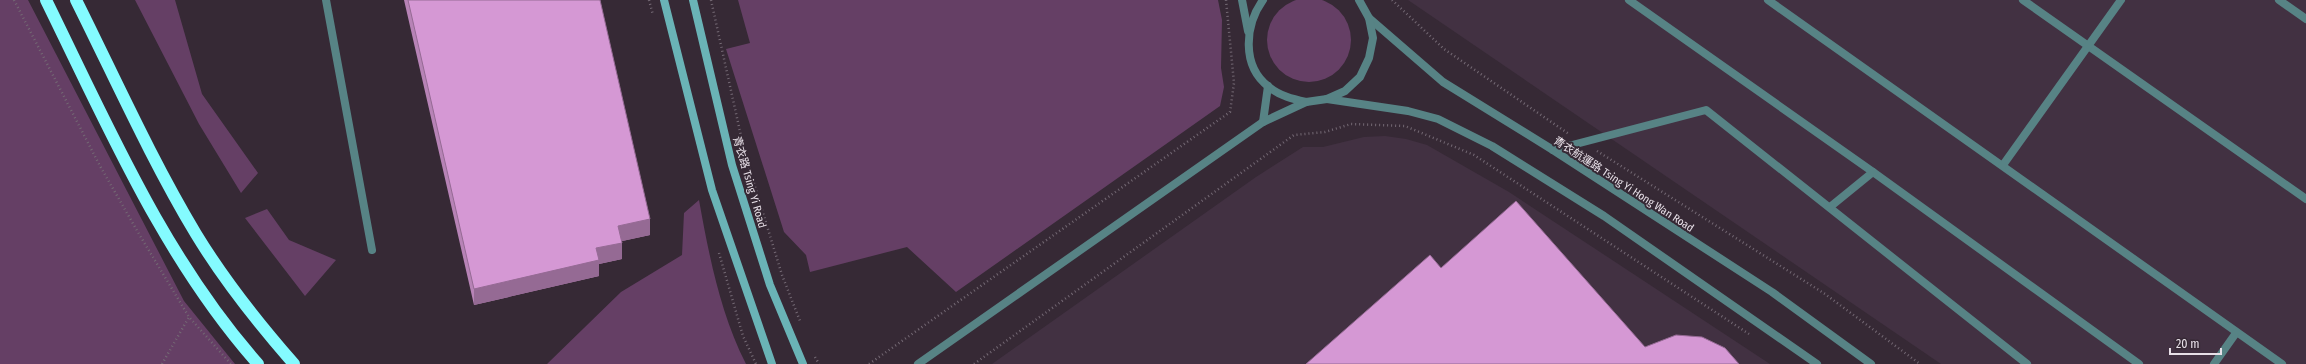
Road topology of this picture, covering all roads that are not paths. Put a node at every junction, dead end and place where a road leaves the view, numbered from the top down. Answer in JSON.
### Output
{"nodes":[{"id":1,"x":46,"y":0,"type":"edge"},
{"id":2,"x":76,"y":0,"type":"edge"},
{"id":3,"x":326,"y":0,"type":"edge"},
{"id":4,"x":664,"y":0,"type":"edge"},
{"id":5,"x":693,"y":0,"type":"edge"},
{"id":6,"x":1242,"y":0,"type":"edge"},
{"id":7,"x":1263,"y":0,"type":"edge"},
{"id":8,"x":1359,"y":0,"type":"edge"},
{"id":9,"x":1630,"y":0,"type":"edge"},
{"id":10,"x":1768,"y":0,"type":"edge"},
{"id":11,"x":2023,"y":0,"type":"edge"},
{"id":12,"x":2121,"y":0,"type":"edge"},
{"id":13,"x":2279,"y":0,"type":"edge"},
{"id":14,"x":1369,"y":18,"type":"junction"},
{"id":15,"x":2306,"y":19,"type":"edge"},
{"id":16,"x":1248,"y":32,"type":"junction"},
{"id":17,"x":2088,"y":46,"type":"junction"},
{"id":18,"x":1268,"y":86,"type":"junction"},
{"id":19,"x":1327,"y":99,"type":"junction"},
{"id":20,"x":1306,"y":102,"type":"junction"},
{"id":21,"x":1263,"y":122,"type":"junction"},
{"id":22,"x":1553,"y":150,"type":"junction"},
{"id":23,"x":2003,"y":166,"type":"junction"},
{"id":24,"x":1873,"y":172,"type":"junction"},
{"id":25,"x":2306,"y":200,"type":"edge"},
{"id":26,"x":1830,"y":207,"type":"junction"},
{"id":27,"x":372,"y":250,"type":"dead end"},
{"id":28,"x":2236,"y":333,"type":"junction"},
{"id":29,"x":258,"y":364,"type":"edge"},
{"id":30,"x":294,"y":364,"type":"edge"},
{"id":31,"x":772,"y":364,"type":"edge"},
{"id":32,"x":803,"y":364,"type":"edge"},
{"id":33,"x":918,"y":364,"type":"edge"},
{"id":34,"x":1817,"y":364,"type":"edge"},
{"id":35,"x":1871,"y":364,"type":"edge"},
{"id":36,"x":2027,"y":364,"type":"edge"},
{"id":37,"x":2139,"y":364,"type":"edge"},
{"id":38,"x":2214,"y":364,"type":"edge"},
{"id":39,"x":2282,"y":364,"type":"edge"}],
"edges":[{"from":1,"to":29,"type":"highway"},
{"from":2,"to":30,"type":"highway"},
{"from":3,"to":27,"type":"street"},
{"from":4,"to":31,"type":"main road"},
{"from":5,"to":32,"type":"main road","name":"青衣路 Tsing Yi Road"},
{"from":6,"to":16,"type":"street"},
{"from":7,"to":16,"type":"street"},
{"from":8,"to":14,"type":"street"},
{"from":9,"to":24,"type":"street"},
{"from":10,"to":23,"type":"street"},
{"from":11,"to":17,"type":"street"},
{"from":12,"to":17,"type":"street"},
{"from":13,"to":15,"type":"street"},
{"from":14,"to":19,"type":"street"},
{"from":14,"to":22,"type":"street","name":"青衣航運路 Tsing Yi Hong Wan Road"},
{"from":16,"to":18,"type":"street"},
{"from":17,"to":23,"type":"street"},
{"from":17,"to":25,"type":"street"},
{"from":18,"to":20,"type":"street"},
{"from":18,"to":21,"type":"street"},
{"from":19,"to":20,"type":"street"},
{"from":19,"to":34,"type":"street"},
{"from":20,"to":21,"type":"street"},
{"from":21,"to":33,"type":"street"},
{"from":22,"to":26,"type":"street"},
{"from":22,"to":35,"type":"street","name":"青衣航運路 Tsing Yi Hong Wan Road"},
{"from":23,"to":28,"type":"street"},
{"from":24,"to":26,"type":"street"},
{"from":24,"to":37,"type":"street"},
{"from":26,"to":36,"type":"street"},
{"from":28,"to":38,"type":"street"},
{"from":28,"to":39,"type":"street"}]}
